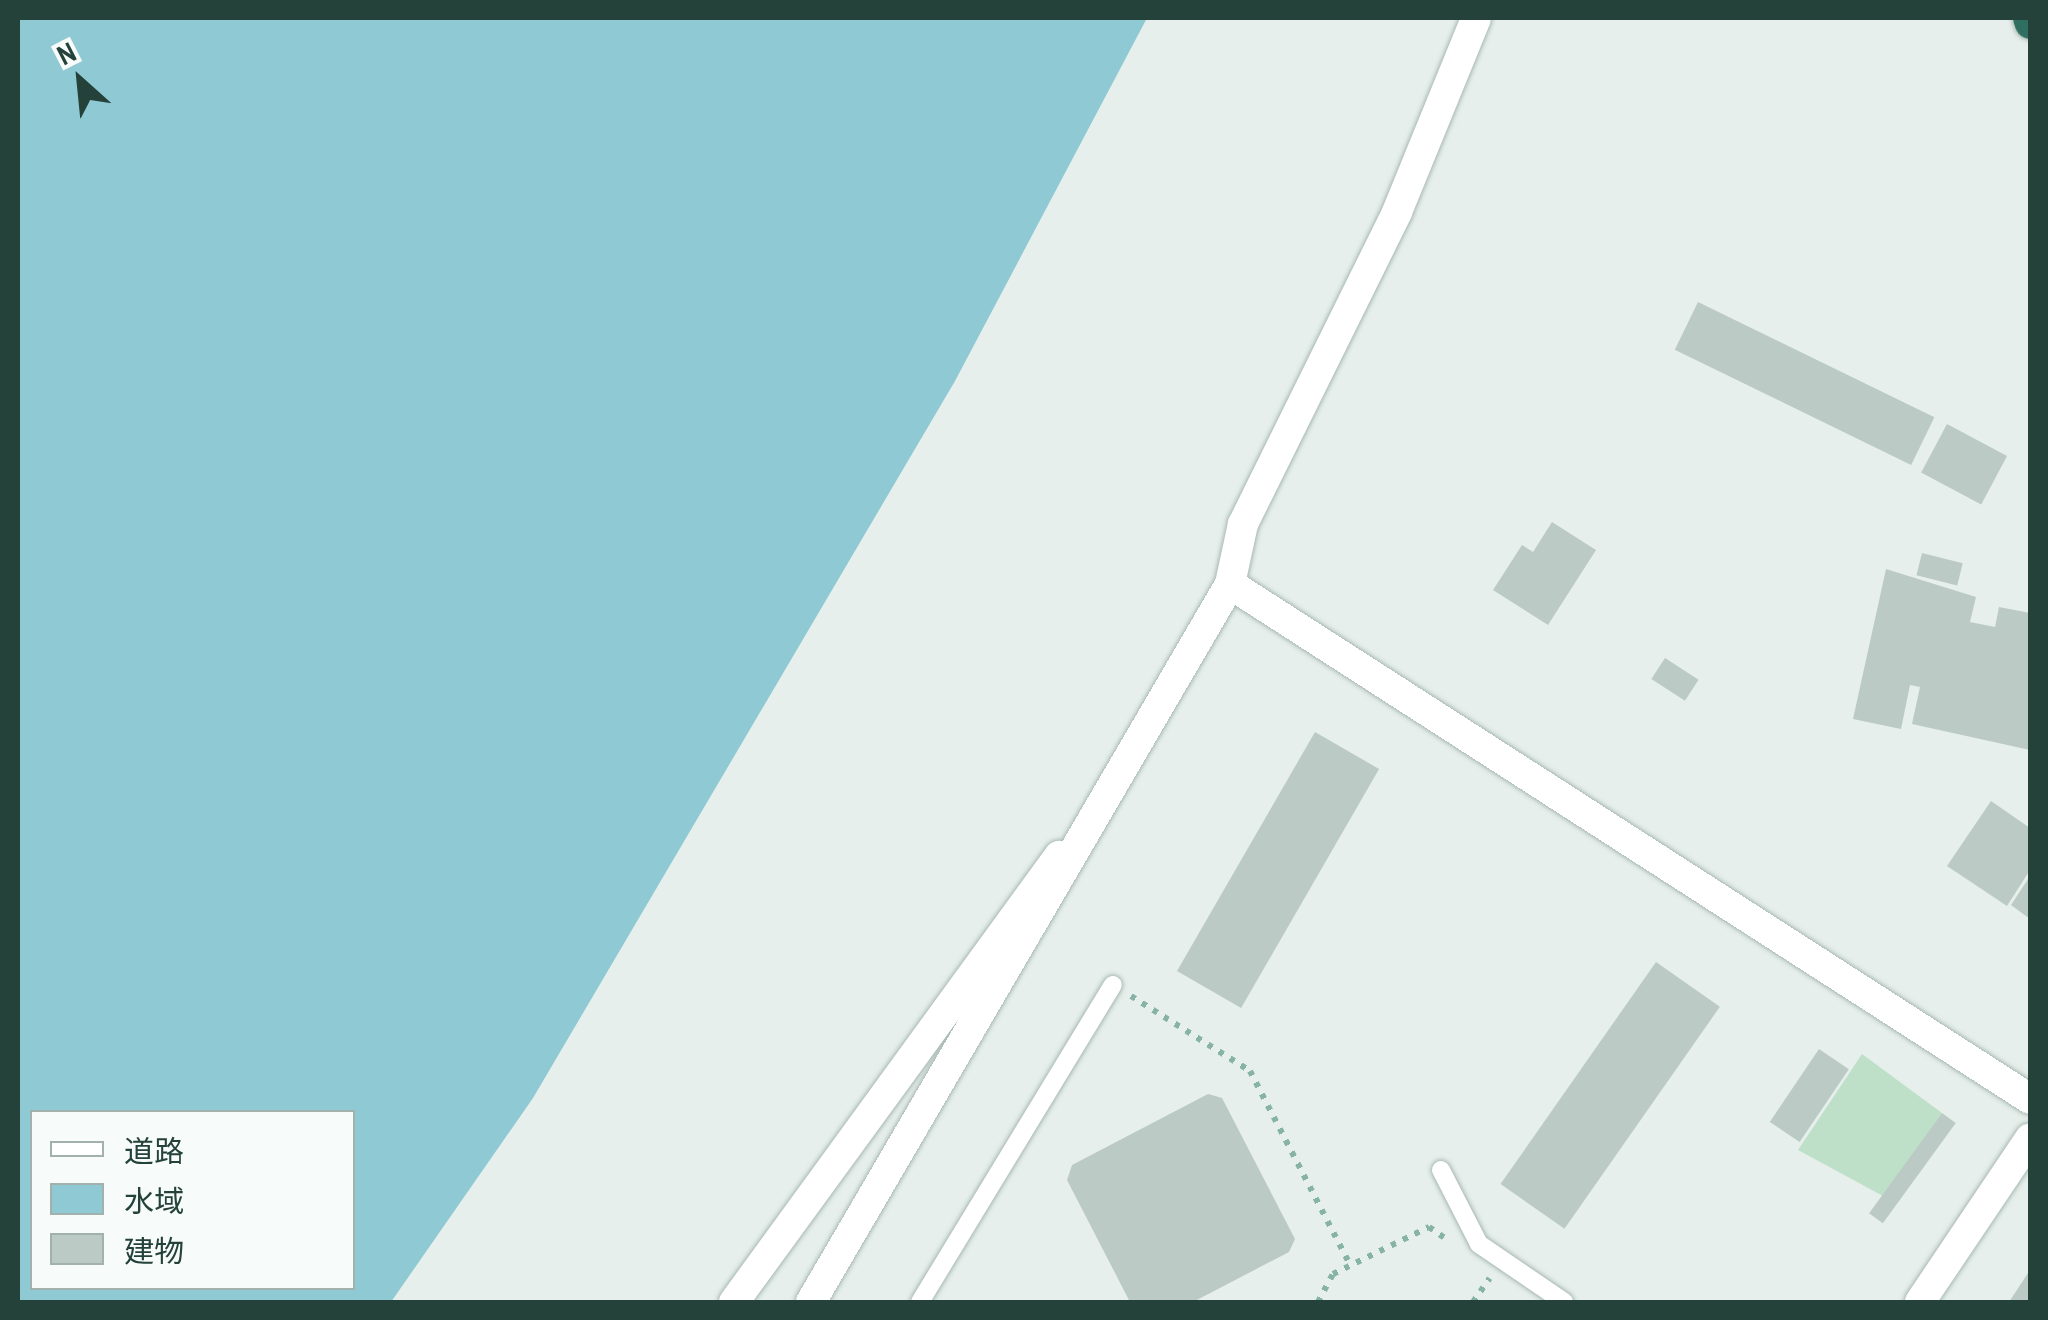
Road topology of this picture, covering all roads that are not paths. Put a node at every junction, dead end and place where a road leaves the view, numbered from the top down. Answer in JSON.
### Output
{"nodes":[{"id":1,"x":1476,"y":18,"type":"edge"},
{"id":2,"x":1230,"y":584,"type":"junction"},
{"id":3,"x":1123,"y":769,"type":"junction"},
{"id":4,"x":1112,"y":985,"type":"road end"},
{"id":5,"x":2030,"y":1099,"type":"edge"},
{"id":6,"x":2030,"y":1138,"type":"edge"},
{"id":7,"x":1441,"y":1170,"type":"dead end"},
{"id":8,"x":734,"y":1302,"type":"edge"},
{"id":9,"x":811,"y":1302,"type":"edge"},
{"id":10,"x":920,"y":1302,"type":"edge"},
{"id":11,"x":1564,"y":1302,"type":"edge"},
{"id":12,"x":1920,"y":1302,"type":"edge"}],
"edges":[{"from":1,"to":2,"type":"street"},
{"from":2,"to":3,"type":"street"},
{"from":2,"to":5,"type":"street"},
{"from":3,"to":8,"type":"street"},
{"from":3,"to":9,"type":"street"},
{"from":4,"to":10,"type":"lane"},
{"from":6,"to":12,"type":"street"},
{"from":7,"to":11,"type":"lane"}]}
